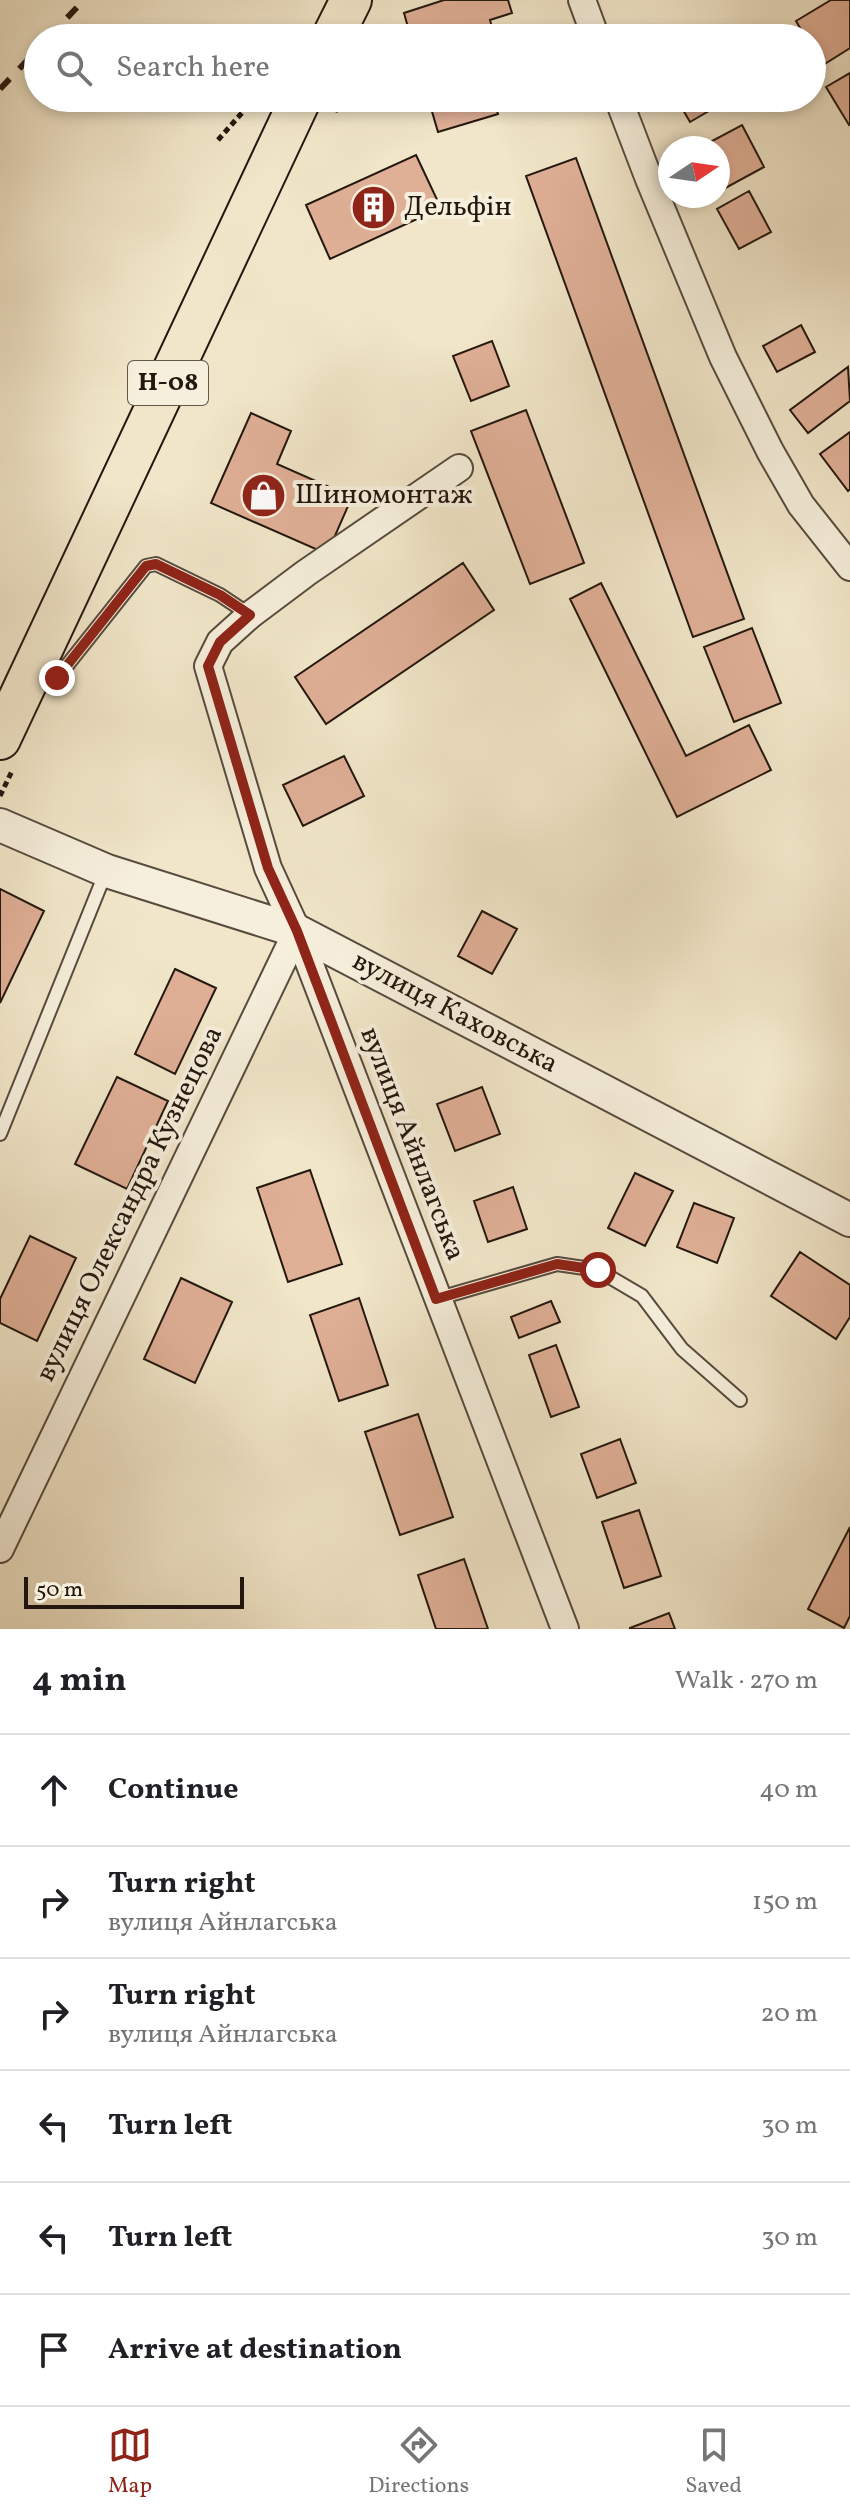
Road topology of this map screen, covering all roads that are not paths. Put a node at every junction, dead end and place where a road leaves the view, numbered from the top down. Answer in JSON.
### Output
{"nodes":[{"id":1,"x":351,"y":0,"type":"edge"},
{"id":2,"x":582,"y":0,"type":"edge"},
{"id":3,"x":339,"y":24,"type":"edge"},
{"id":4,"x":591,"y":24,"type":"edge"},
{"id":5,"x":294,"y":112,"type":"edge"},
{"id":6,"x":623,"y":112,"type":"edge"},
{"id":7,"x":459,"y":468,"type":"dead end"},
{"id":8,"x":850,"y":567,"type":"edge"},
{"id":9,"x":250,"y":615,"type":"junction"},
{"id":10,"x":35,"y":668,"type":"junction"},
{"id":11,"x":0,"y":739,"type":"edge"},
{"id":12,"x":0,"y":825,"type":"edge"},
{"id":13,"x":107,"y":871,"type":"junction"},
{"id":14,"x":297,"y":931,"type":"junction"},
{"id":15,"x":0,"y":1134,"type":"edge"},
{"id":16,"x":850,"y":1220,"type":"edge"},
{"id":17,"x":436,"y":1299,"type":"junction"},
{"id":18,"x":740,"y":1400,"type":"dead end"},
{"id":19,"x":0,"y":1549,"type":"edge"},
{"id":20,"x":565,"y":1629,"type":"edge"}],
"edges":[{"from":1,"to":3,"type":"main road"},
{"from":2,"to":4,"type":"street"},
{"from":5,"to":10,"type":"main road","number":"Н-08"},
{"from":6,"to":8,"type":"street"},
{"from":7,"to":9,"type":"street","name":"вулиця Айнлагська"},
{"from":9,"to":10,"type":"lane"},
{"from":9,"to":14,"type":"street","name":"вулиця Айнлагська"},
{"from":10,"to":11,"type":"main road","number":"Н-08"},
{"from":12,"to":13,"type":"street","name":"вулиця Каховська"},
{"from":13,"to":14,"type":"street","name":"вулиця Каховська"},
{"from":13,"to":15,"type":"lane"},
{"from":14,"to":16,"type":"street","name":"вулиця Каховська"},
{"from":14,"to":17,"type":"street","name":"вулиця Айнлагська"},
{"from":14,"to":19,"type":"street","name":"вулиця Олександра Кузнецова"},
{"from":17,"to":18,"type":"lane"},
{"from":17,"to":20,"type":"street","name":"вулиця Айнлагська"}]}
